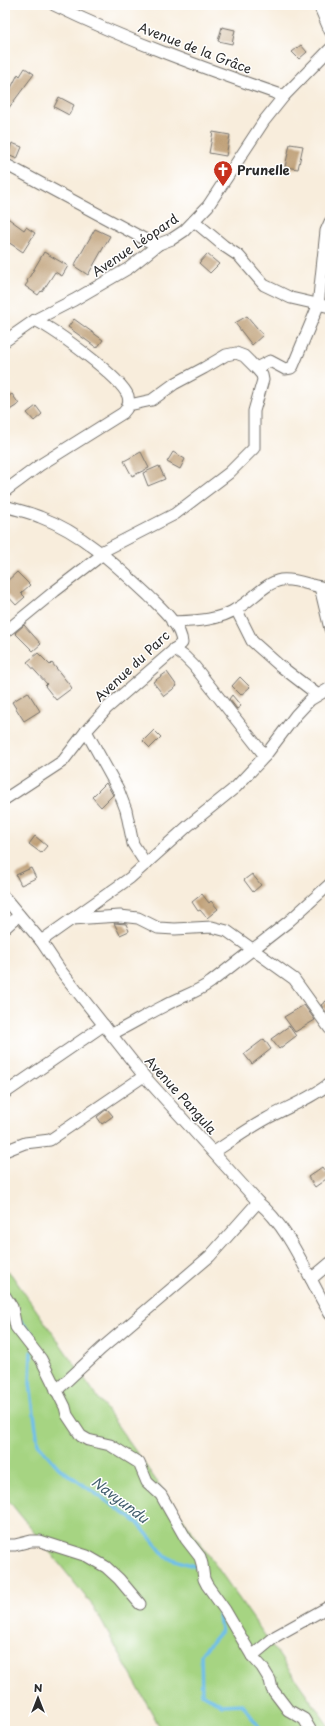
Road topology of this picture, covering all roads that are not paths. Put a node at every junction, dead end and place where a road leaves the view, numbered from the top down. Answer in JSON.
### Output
{"nodes":[{"id":1,"x":54,"y":5,"type":"edge"},
{"id":2,"x":319,"y":5,"type":"edge"},
{"id":3,"x":330,"y":31,"type":"edge"},
{"id":4,"x":330,"y":49,"type":"edge"},
{"id":5,"x":284,"y":96,"type":"junction"},
{"id":6,"x":5,"y":164,"type":"edge"},
{"id":7,"x":194,"y":221,"type":"junction"},
{"id":8,"x":330,"y":222,"type":"edge"},
{"id":9,"x":159,"y":244,"type":"junction"},
{"id":10,"x":318,"y":306,"type":"junction"},
{"id":11,"x":330,"y":308,"type":"edge"},
{"id":12,"x":35,"y":320,"type":"junction"},
{"id":13,"x":6,"y":339,"type":"edge"},
{"id":14,"x":256,"y":368,"type":"junction"},
{"id":15,"x":129,"y":405,"type":"junction"},
{"id":16,"x":5,"y":491,"type":"edge"},
{"id":17,"x":5,"y":506,"type":"edge"},
{"id":18,"x":102,"y":553,"type":"junction"},
{"id":19,"x":325,"y":587,"type":"edge"},
{"id":20,"x":236,"y":609,"type":"junction"},
{"id":21,"x":172,"y":622,"type":"junction"},
{"id":22,"x":330,"y":629,"type":"edge"},
{"id":23,"x":5,"y":632,"type":"edge"},
{"id":24,"x":174,"y":649,"type":"junction"},
{"id":25,"x":330,"y":688,"type":"edge"},
{"id":26,"x":318,"y":695,"type":"junction"},
{"id":27,"x":86,"y":731,"type":"junction"},
{"id":28,"x":265,"y":756,"type":"junction"},
{"id":29,"x":5,"y":799,"type":"edge"},
{"id":30,"x":146,"y":864,"type":"junction"},
{"id":31,"x":330,"y":884,"type":"edge"},
{"id":32,"x":5,"y":898,"type":"edge"},
{"id":33,"x":19,"y":915,"type":"junction"},
{"id":34,"x":72,"y":919,"type":"junction"},
{"id":35,"x":5,"y":928,"type":"edge"},
{"id":36,"x":41,"y":941,"type":"junction"},
{"id":37,"x":251,"y":950,"type":"junction"},
{"id":38,"x":104,"y":1025,"type":"junction"},
{"id":39,"x":330,"y":1029,"type":"edge"},
{"id":40,"x":112,"y":1034,"type":"junction"},
{"id":41,"x":144,"y":1076,"type":"junction"},
{"id":42,"x":330,"y":1083,"type":"edge"},
{"id":43,"x":5,"y":1093,"type":"edge"},
{"id":44,"x":5,"y":1151,"type":"edge"},
{"id":45,"x":214,"y":1152,"type":"junction"},
{"id":46,"x":258,"y":1202,"type":"junction"},
{"id":47,"x":330,"y":1263,"type":"edge"},
{"id":48,"x":311,"y":1279,"type":"junction"},
{"id":49,"x":5,"y":1296,"type":"edge"},
{"id":50,"x":330,"y":1314,"type":"edge"},
{"id":51,"x":56,"y":1391,"type":"junction"},
{"id":52,"x":5,"y":1545,"type":"edge"},
{"id":53,"x":140,"y":1604,"type":"dead end"},
{"id":54,"x":330,"y":1606,"type":"edge"},
{"id":55,"x":252,"y":1656,"type":"junction"},
{"id":56,"x":311,"y":1731,"type":"edge"}],
"edges":[{"from":1,"to":5,"type":"street","name":"Avenue de la Grâce"},
{"from":2,"to":3,"type":"street"},
{"from":4,"to":5,"type":"street","name":"Avenue Léopard"},
{"from":5,"to":7,"type":"street","name":"Avenue Léopard"},
{"from":6,"to":9,"type":"street"},
{"from":7,"to":9,"type":"street","name":"Avenue Léopard"},
{"from":7,"to":10,"type":"street"},
{"from":8,"to":10,"type":"street"},
{"from":9,"to":12,"type":"street","name":"Avenue Léopard"},
{"from":10,"to":11,"type":"street"},
{"from":10,"to":14,"type":"street"},
{"from":12,"to":13,"type":"street","name":"Avenue Léopard"},
{"from":12,"to":15,"type":"street"},
{"from":14,"to":15,"type":"street"},
{"from":14,"to":18,"type":"street"},
{"from":15,"to":16,"type":"street"},
{"from":17,"to":18,"type":"street","name":"Avenue du Parc"},
{"from":18,"to":21,"type":"street","name":"Avenue du Parc"},
{"from":18,"to":23,"type":"street"},
{"from":19,"to":20,"type":"street"},
{"from":19,"to":22,"type":"street"},
{"from":20,"to":21,"type":"street"},
{"from":20,"to":26,"type":"street"},
{"from":21,"to":24,"type":"street","name":"Avenue du Parc"},
{"from":24,"to":27,"type":"street","name":"Avenue du Parc"},
{"from":24,"to":28,"type":"street"},
{"from":25,"to":26,"type":"street"},
{"from":26,"to":28,"type":"street"},
{"from":27,"to":29,"type":"street","name":"Avenue du Parc"},
{"from":27,"to":30,"type":"street"},
{"from":28,"to":30,"type":"street"},
{"from":30,"to":34,"type":"street"},
{"from":31,"to":37,"type":"street"},
{"from":32,"to":33,"type":"street","name":"Avenue Pangula"},
{"from":33,"to":35,"type":"street"},
{"from":33,"to":36,"type":"street","name":"Avenue Pangula"},
{"from":34,"to":36,"type":"street"},
{"from":34,"to":37,"type":"street"},
{"from":36,"to":38,"type":"street","name":"Avenue Pangula"},
{"from":37,"to":39,"type":"street"},
{"from":37,"to":40,"type":"street"},
{"from":38,"to":40,"type":"street","name":"Avenue Pangula"},
{"from":38,"to":43,"type":"street"},
{"from":40,"to":41,"type":"street","name":"Avenue Pangula"},
{"from":41,"to":44,"type":"street"},
{"from":41,"to":45,"type":"street","name":"Avenue Pangula"},
{"from":42,"to":45,"type":"street"},
{"from":45,"to":46,"type":"street","name":"Avenue Pangula"},
{"from":46,"to":48,"type":"street","name":"Avenue Pangula"},
{"from":46,"to":51,"type":"street"},
{"from":47,"to":48,"type":"street"},
{"from":48,"to":50,"type":"street","name":"Avenue Pangula"},
{"from":49,"to":51,"type":"street"},
{"from":51,"to":55,"type":"street"},
{"from":52,"to":53,"type":"street"},
{"from":54,"to":55,"type":"street"},
{"from":55,"to":56,"type":"street"}]}
